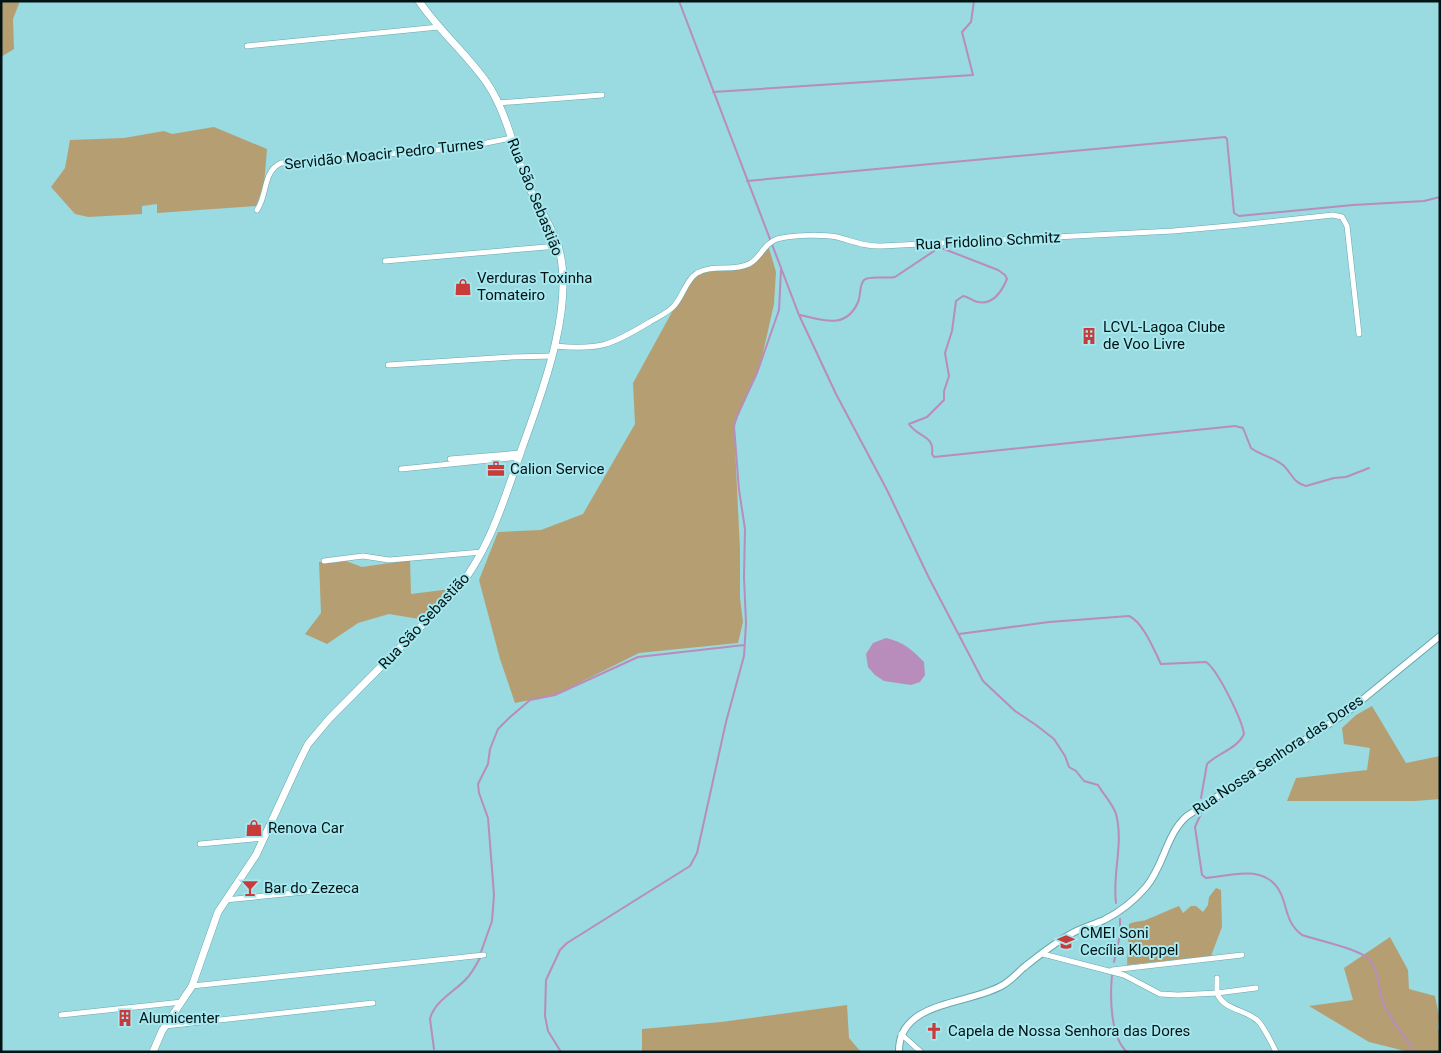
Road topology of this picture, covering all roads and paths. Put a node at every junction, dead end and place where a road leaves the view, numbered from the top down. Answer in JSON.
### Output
{"nodes":[{"id":1,"x":420,"y":1,"type":"edge"},
{"id":2,"x":439,"y":28,"type":"junction"},
{"id":3,"x":247,"y":46,"type":"dead end"},
{"id":4,"x":602,"y":95,"type":"dead end"},
{"id":5,"x":498,"y":103,"type":"junction"},
{"id":6,"x":511,"y":138,"type":"junction"},
{"id":7,"x":257,"y":210,"type":"dead end"},
{"id":8,"x":558,"y":246,"type":"junction"},
{"id":9,"x":385,"y":261,"type":"dead end"},
{"id":10,"x":1359,"y":334,"type":"dead end"},
{"id":11,"x":555,"y":346,"type":"junction"},
{"id":12,"x":552,"y":356,"type":"junction"},
{"id":13,"x":388,"y":365,"type":"dead end"},
{"id":14,"x":520,"y":455,"type":"junction"},
{"id":15,"x":450,"y":460,"type":"dead end"},
{"id":16,"x":402,"y":469,"type":"dead end"},
{"id":17,"x":482,"y":552,"type":"junction"},
{"id":18,"x":324,"y":560,"type":"dead end"},
{"id":19,"x":1440,"y":636,"type":"edge"},
{"id":20,"x":264,"y":838,"type":"junction"},
{"id":21,"x":200,"y":844,"type":"dead end"},
{"id":22,"x":325,"y":890,"type":"dead end"},
{"id":23,"x":225,"y":900,"type":"junction"},
{"id":24,"x":1042,"y":954,"type":"junction"},
{"id":25,"x":484,"y":955,"type":"dead end"},
{"id":26,"x":1242,"y":955,"type":"dead end"},
{"id":27,"x":1109,"y":971,"type":"junction"},
{"id":28,"x":1218,"y":978,"type":"dead end"},
{"id":29,"x":192,"y":986,"type":"junction"},
{"id":30,"x":1256,"y":988,"type":"dead end"},
{"id":31,"x":1217,"y":993,"type":"junction"},
{"id":32,"x":182,"y":1002,"type":"junction"},
{"id":33,"x":373,"y":1003,"type":"dead end"},
{"id":34,"x":61,"y":1014,"type":"dead end"},
{"id":35,"x":165,"y":1026,"type":"junction"},
{"id":36,"x":902,"y":1034,"type":"junction"},
{"id":37,"x":153,"y":1052,"type":"edge"},
{"id":38,"x":899,"y":1052,"type":"edge"},
{"id":39,"x":921,"y":1052,"type":"edge"},
{"id":40,"x":1276,"y":1052,"type":"edge"}],
"edges":[{"from":1,"to":2,"type":"main road","name":"Rua São Sebastião"},
{"from":2,"to":3,"type":"street"},
{"from":2,"to":5,"type":"main road","name":"Rua São Sebastião"},
{"from":4,"to":5,"type":"street"},
{"from":5,"to":6,"type":"main road","name":"Rua São Sebastião"},
{"from":6,"to":7,"type":"street","name":"Servidão Moacir Pedro Turnes"},
{"from":6,"to":8,"type":"main road","name":"Rua São Sebastião"},
{"from":8,"to":9,"type":"street"},
{"from":8,"to":11,"type":"main road","name":"Rua São Sebastião"},
{"from":10,"to":11,"type":"street","name":"Rua Fridolino Schmitz"},
{"from":11,"to":12,"type":"main road","name":"Rua São Sebastião"},
{"from":12,"to":13,"type":"street"},
{"from":12,"to":14,"type":"main road","name":"Rua São Sebastião"},
{"from":14,"to":15,"type":"street"},
{"from":14,"to":16,"type":"street"},
{"from":14,"to":17,"type":"main road","name":"Rua São Sebastião"},
{"from":17,"to":18,"type":"street"},
{"from":17,"to":20,"type":"main road","name":"Rua São Sebastião"},
{"from":19,"to":24,"type":"street","name":"Rua Nossa Senhora das Dores"},
{"from":20,"to":21,"type":"street"},
{"from":20,"to":23,"type":"main road","name":"Rua São Sebastião"},
{"from":22,"to":23,"type":"street"},
{"from":23,"to":29,"type":"main road","name":"Rua São Sebastião"},
{"from":24,"to":27,"type":"street"},
{"from":24,"to":36,"type":"street","name":"Rua Nossa Senhora das Dores"},
{"from":25,"to":29,"type":"street"},
{"from":26,"to":27,"type":"street"},
{"from":27,"to":31,"type":"street"},
{"from":28,"to":31,"type":"street"},
{"from":29,"to":32,"type":"main road","name":"Rua São Sebastião"},
{"from":30,"to":31,"type":"street"},
{"from":31,"to":40,"type":"street"},
{"from":32,"to":34,"type":"street"},
{"from":32,"to":35,"type":"main road","name":"Rua São Sebastião"},
{"from":33,"to":35,"type":"street"},
{"from":35,"to":37,"type":"main road","name":"Rua São Sebastião"},
{"from":36,"to":38,"type":"street"},
{"from":36,"to":39,"type":"street"}]}
